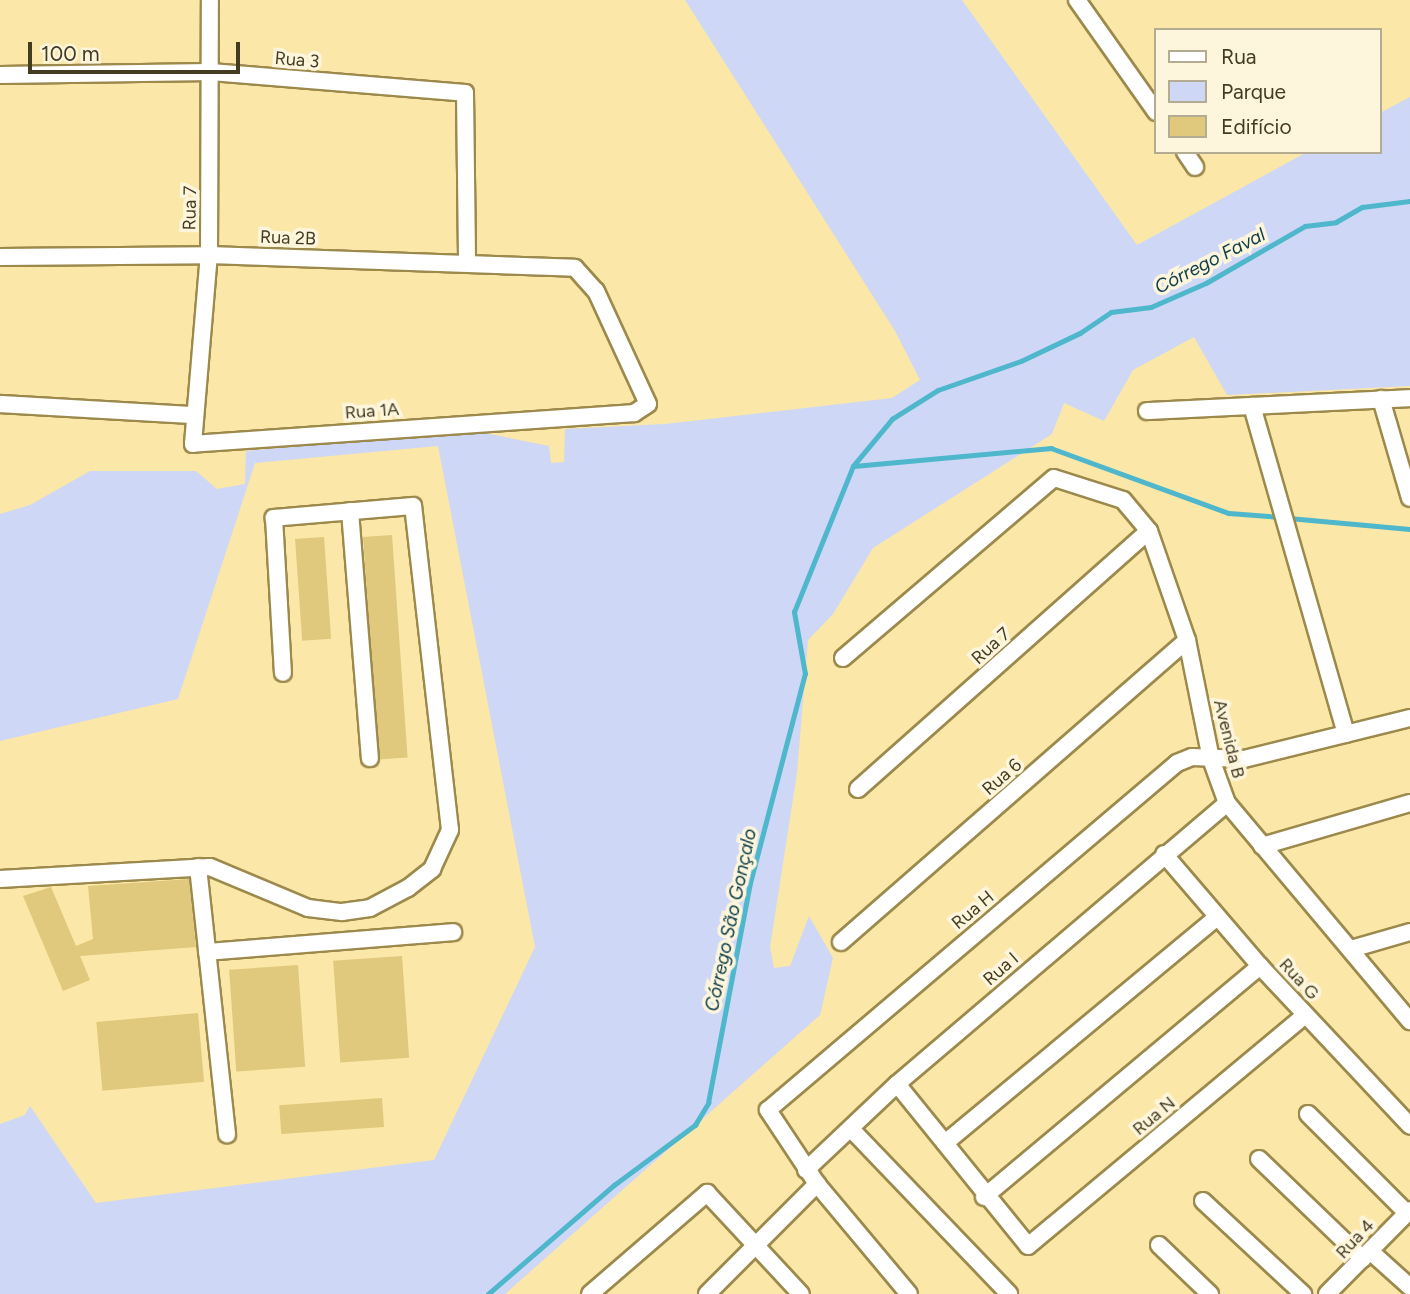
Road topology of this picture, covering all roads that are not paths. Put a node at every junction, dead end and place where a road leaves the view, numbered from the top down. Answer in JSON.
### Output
{"nodes":[{"id":1,"x":210,"y":0,"type":"edge"},
{"id":2,"x":1077,"y":0,"type":"edge"},
{"id":3,"x":211,"y":72,"type":"junction"},
{"id":4,"x":0,"y":75,"type":"edge"},
{"id":5,"x":1154,"y":109,"type":"edge"},
{"id":6,"x":1186,"y":154,"type":"edge"},
{"id":7,"x":1195,"y":167,"type":"dead end"},
{"id":8,"x":209,"y":255,"type":"junction"},
{"id":9,"x":0,"y":257,"type":"edge"},
{"id":10,"x":467,"y":262,"type":"junction"},
{"id":11,"x":1410,"y":398,"type":"edge"},
{"id":12,"x":1381,"y":399,"type":"junction"},
{"id":13,"x":0,"y":404,"type":"edge"},
{"id":14,"x":648,"y":404,"type":"joint"},
{"id":15,"x":1252,"y":406,"type":"junction"},
{"id":16,"x":1147,"y":411,"type":"dead end"},
{"id":17,"x":192,"y":415,"type":"junction"},
{"id":18,"x":193,"y":444,"type":"joint"},
{"id":19,"x":1410,"y":498,"type":"edge"},
{"id":20,"x":350,"y":512,"type":"junction"},
{"id":21,"x":1149,"y":531,"type":"junction"},
{"id":22,"x":1187,"y":640,"type":"junction"},
{"id":23,"x":843,"y":658,"type":"dead end"},
{"id":24,"x":283,"y":673,"type":"dead end"},
{"id":25,"x":1410,"y":718,"type":"edge"},
{"id":26,"x":1346,"y":734,"type":"junction"},
{"id":27,"x":370,"y":758,"type":"dead end"},
{"id":28,"x":1211,"y":758,"type":"junction"},
{"id":29,"x":858,"y":789,"type":"dead end"},
{"id":30,"x":1227,"y":803,"type":"junction"},
{"id":31,"x":1410,"y":803,"type":"edge"},
{"id":32,"x":1262,"y":846,"type":"junction"},
{"id":33,"x":1164,"y":854,"type":"junction"},
{"id":34,"x":198,"y":867,"type":"junction"},
{"id":35,"x":0,"y":879,"type":"edge"},
{"id":36,"x":1216,"y":918,"type":"junction"},
{"id":37,"x":453,"y":932,"type":"dead end"},
{"id":38,"x":1410,"y":932,"type":"edge"},
{"id":39,"x":841,"y":942,"type":"dead end"},
{"id":40,"x":1351,"y":948,"type":"junction"},
{"id":41,"x":207,"y":952,"type":"junction"},
{"id":42,"x":1260,"y":967,"type":"junction"},
{"id":43,"x":1306,"y":1015,"type":"junction"},
{"id":44,"x":1410,"y":1021,"type":"edge"},
{"id":45,"x":897,"y":1084,"type":"junction"},
{"id":46,"x":1308,"y":1114,"type":"dead end"},
{"id":47,"x":1410,"y":1126,"type":"edge"},
{"id":48,"x":852,"y":1130,"type":"junction"},
{"id":49,"x":227,"y":1134,"type":"dead end"},
{"id":50,"x":945,"y":1143,"type":"junction"},
{"id":51,"x":1259,"y":1158,"type":"dead end"},
{"id":52,"x":806,"y":1170,"type":"junction"},
{"id":53,"x":817,"y":1184,"type":"junction"},
{"id":54,"x":984,"y":1197,"type":"junction"},
{"id":55,"x":1203,"y":1201,"type":"dead end"},
{"id":56,"x":1408,"y":1211,"type":"edge"},
{"id":57,"x":756,"y":1245,"type":"junction"},
{"id":58,"x":1159,"y":1245,"type":"dead end"},
{"id":59,"x":1366,"y":1255,"type":"junction"},
{"id":60,"x":1410,"y":1287,"type":"edge"},
{"id":61,"x":590,"y":1294,"type":"edge"},
{"id":62,"x":707,"y":1294,"type":"edge"},
{"id":63,"x":801,"y":1294,"type":"edge"},
{"id":64,"x":909,"y":1294,"type":"edge"},
{"id":65,"x":1009,"y":1294,"type":"edge"},
{"id":66,"x":1210,"y":1294,"type":"edge"},
{"id":67,"x":1303,"y":1294,"type":"edge"},
{"id":68,"x":1327,"y":1294,"type":"edge"}],
"edges":[{"from":1,"to":3,"type":"street","name":"Rua 7"},
{"from":2,"to":5,"type":"street"},
{"from":3,"to":4,"type":"street","name":"Rua 3"},
{"from":3,"to":8,"type":"street","name":"Rua 7"},
{"from":3,"to":10,"type":"street","name":"Rua 3"},
{"from":6,"to":7,"type":"street"},
{"from":8,"to":9,"type":"street","name":"Rua 2B"},
{"from":8,"to":10,"type":"street","name":"Rua 2B"},
{"from":8,"to":17,"type":"street","name":"Rua 7"},
{"from":10,"to":14,"type":"street","name":"Rua 2B"},
{"from":11,"to":12,"type":"street"},
{"from":12,"to":15,"type":"street"},
{"from":12,"to":19,"type":"street"},
{"from":13,"to":17,"type":"street"},
{"from":14,"to":18,"type":"street","name":"Rua 1A"},
{"from":15,"to":16,"type":"street"},
{"from":15,"to":26,"type":"street"},
{"from":17,"to":18,"type":"street","name":"Rua 7"},
{"from":20,"to":24,"type":"street"},
{"from":20,"to":27,"type":"street"},
{"from":20,"to":34,"type":"street"},
{"from":21,"to":22,"type":"street","name":"Avenida B"},
{"from":21,"to":23,"type":"street","name":"Avenida B"},
{"from":21,"to":29,"type":"street","name":"Rua 7"},
{"from":22,"to":28,"type":"street","name":"Avenida B"},
{"from":22,"to":39,"type":"street","name":"Rua 6"},
{"from":25,"to":26,"type":"street","name":"Rua H"},
{"from":26,"to":28,"type":"street","name":"Rua H"},
{"from":28,"to":30,"type":"street","name":"Avenida B"},
{"from":28,"to":52,"type":"street","name":"Rua H"},
{"from":30,"to":32,"type":"street","name":"Avenida B"},
{"from":30,"to":33,"type":"street","name":"Rua I"},
{"from":31,"to":32,"type":"street"},
{"from":32,"to":40,"type":"street","name":"Avenida B"},
{"from":33,"to":36,"type":"street","name":"Rua G"},
{"from":33,"to":45,"type":"street","name":"Rua I"},
{"from":34,"to":35,"type":"street"},
{"from":34,"to":41,"type":"street"},
{"from":36,"to":42,"type":"street","name":"Rua G"},
{"from":36,"to":50,"type":"street"},
{"from":37,"to":41,"type":"street"},
{"from":38,"to":40,"type":"street"},
{"from":40,"to":44,"type":"street","name":"Avenida B"},
{"from":41,"to":49,"type":"street"},
{"from":42,"to":43,"type":"street","name":"Rua G"},
{"from":42,"to":54,"type":"street"},
{"from":43,"to":47,"type":"street","name":"Rua G"},
{"from":43,"to":54,"type":"street","name":"Rua N"},
{"from":45,"to":48,"type":"street","name":"Rua I"},
{"from":45,"to":50,"type":"street"},
{"from":46,"to":56,"type":"street"},
{"from":48,"to":52,"type":"street","name":"Rua I"},
{"from":48,"to":65,"type":"street"},
{"from":50,"to":54,"type":"street"},
{"from":51,"to":59,"type":"street"},
{"from":52,"to":53,"type":"street"},
{"from":53,"to":57,"type":"street"},
{"from":53,"to":64,"type":"street"},
{"from":55,"to":67,"type":"street"},
{"from":56,"to":59,"type":"street","name":"Rua 4"},
{"from":57,"to":61,"type":"street"},
{"from":57,"to":62,"type":"street"},
{"from":57,"to":63,"type":"street"},
{"from":58,"to":66,"type":"street"},
{"from":59,"to":60,"type":"street"},
{"from":59,"to":68,"type":"street","name":"Rua 4"}]}
